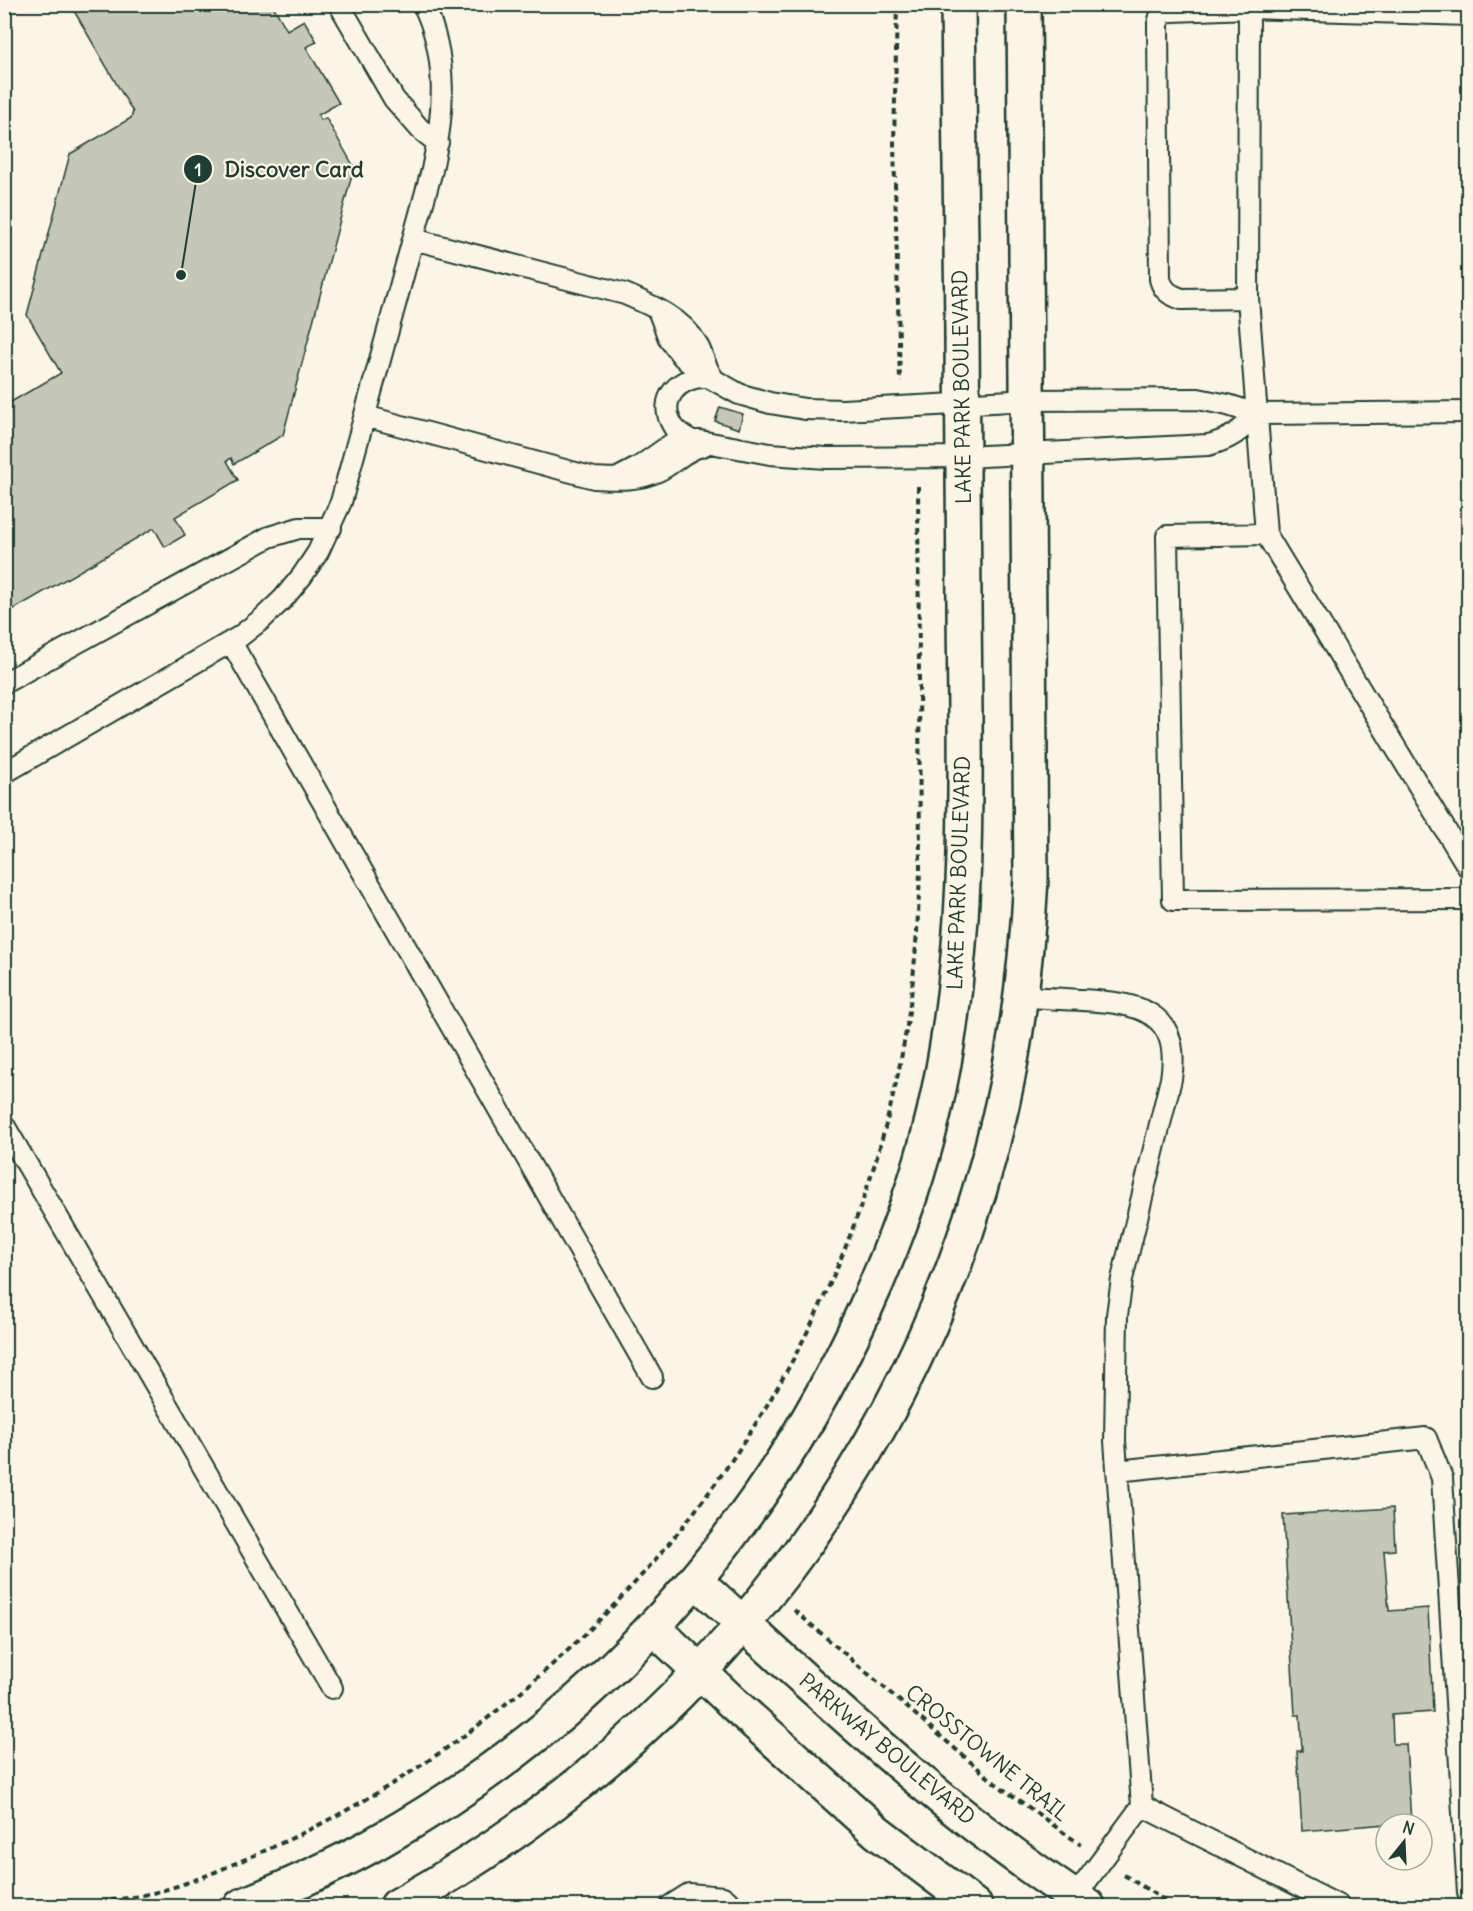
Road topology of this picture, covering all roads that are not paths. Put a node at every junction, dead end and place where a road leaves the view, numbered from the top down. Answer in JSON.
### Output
{"nodes":[{"id":1,"x":339,"y":4,"type":"edge"},
{"id":2,"x":423,"y":4,"type":"edge"},
{"id":3,"x":958,"y":4,"type":"edge"},
{"id":4,"x":1024,"y":4,"type":"edge"},
{"id":5,"x":1249,"y":8,"type":"junction"},
{"id":6,"x":1468,"y":15,"type":"edge"},
{"id":7,"x":438,"y":143,"type":"junction"},
{"id":8,"x":413,"y":239,"type":"junction"},
{"id":9,"x":1248,"y":298,"type":"junction"},
{"id":10,"x":712,"y":379,"type":"junction"},
{"id":11,"x":1028,"y":399,"type":"junction"},
{"id":12,"x":962,"y":403,"type":"junction"},
{"id":13,"x":1468,"y":412,"type":"edge"},
{"id":14,"x":1256,"y":414,"type":"junction"},
{"id":15,"x":365,"y":416,"type":"junction"},
{"id":16,"x":692,"y":441,"type":"junction"},
{"id":17,"x":714,"y":444,"type":"junction"},
{"id":18,"x":1028,"y":454,"type":"junction"},
{"id":19,"x":963,"y":457,"type":"junction"},
{"id":20,"x":618,"y":478,"type":"junction"},
{"id":21,"x":331,"y":528,"type":"junction"},
{"id":22,"x":1266,"y":534,"type":"junction"},
{"id":23,"x":231,"y":642,"type":"junction"},
{"id":24,"x":4,"y":682,"type":"edge"},
{"id":25,"x":4,"y":773,"type":"edge"},
{"id":26,"x":1468,"y":867,"type":"edge"},
{"id":27,"x":1468,"y":898,"type":"edge"},
{"id":28,"x":1021,"y":996,"type":"junction"},
{"id":29,"x":4,"y":1125,"type":"edge"},
{"id":30,"x":652,"y":1377,"type":"dead end"},
{"id":31,"x":1117,"y":1472,"type":"junction"},
{"id":32,"x":695,"y":1580,"type":"junction"},
{"id":33,"x":1460,"y":1617,"type":"edge"},
{"id":34,"x":744,"y":1624,"type":"junction"},
{"id":35,"x":654,"y":1628,"type":"junction"},
{"id":36,"x":700,"y":1672,"type":"junction"},
{"id":37,"x":332,"y":1688,"type":"dead end"},
{"id":38,"x":1142,"y":1806,"type":"junction"},
{"id":39,"x":1468,"y":1893,"type":"edge"},
{"id":40,"x":1081,"y":1902,"type":"edge"},
{"id":41,"x":241,"y":1906,"type":"edge"},
{"id":42,"x":397,"y":1906,"type":"edge"},
{"id":43,"x":670,"y":1906,"type":"edge"},
{"id":44,"x":734,"y":1906,"type":"edge"},
{"id":45,"x":975,"y":1906,"type":"edge"},
{"id":46,"x":1339,"y":1906,"type":"edge"}],
"edges":[{"from":1,"to":7,"type":"lane"},
{"from":2,"to":7,"type":"lane"},
{"from":3,"to":12,"type":"street","name":"LAKE PARK BOULEVARD"},
{"from":4,"to":11,"type":"street"},
{"from":5,"to":6,"type":"lane"},
{"from":5,"to":9,"type":"lane"},
{"from":5,"to":9,"type":"lane"},
{"from":7,"to":8,"type":"lane"},
{"from":8,"to":10,"type":"lane"},
{"from":8,"to":15,"type":"lane"},
{"from":9,"to":14,"type":"lane"},
{"from":10,"to":12,"type":"lane"},
{"from":10,"to":16,"type":"lane"},
{"from":11,"to":12,"type":"lane"},
{"from":11,"to":14,"type":"lane"},
{"from":11,"to":18,"type":"street"},
{"from":12,"to":19,"type":"street","name":"LAKE PARK BOULEVARD"},
{"from":13,"to":14,"type":"lane"},
{"from":14,"to":18,"type":"lane"},
{"from":14,"to":22,"type":"lane"},
{"from":15,"to":20,"type":"lane"},
{"from":15,"to":21,"type":"lane"},
{"from":16,"to":17,"type":"lane"},
{"from":16,"to":20,"type":"lane"},
{"from":17,"to":19,"type":"lane"},
{"from":17,"to":20,"type":"lane"},
{"from":18,"to":19,"type":"lane"},
{"from":18,"to":28,"type":"street"},
{"from":19,"to":32,"type":"street","name":"LAKE PARK BOULEVARD"},
{"from":21,"to":23,"type":"lane"},
{"from":21,"to":24,"type":"lane"},
{"from":22,"to":26,"type":"lane"},
{"from":22,"to":27,"type":"lane"},
{"from":23,"to":25,"type":"lane"},
{"from":23,"to":30,"type":"lane"},
{"from":28,"to":31,"type":"lane"},
{"from":28,"to":34,"type":"street"},
{"from":29,"to":37,"type":"lane"},
{"from":31,"to":33,"type":"lane"},
{"from":31,"to":38,"type":"lane"},
{"from":32,"to":34,"type":"street","name":"PARKWAY BOULEVARD"},
{"from":32,"to":35,"type":"street","name":"LAKE PARK BOULEVARD"},
{"from":33,"to":39,"type":"lane"},
{"from":34,"to":36,"type":"street"},
{"from":34,"to":40,"type":"street","name":"PARKWAY BOULEVARD"},
{"from":35,"to":36,"type":"street"},
{"from":35,"to":41,"type":"street","name":"LAKE PARK BOULEVARD"},
{"from":36,"to":42,"type":"street"},
{"from":36,"to":45,"type":"street"},
{"from":38,"to":40,"type":"lane"},
{"from":38,"to":46,"type":"lane"},
{"from":43,"to":44,"type":"lane"}]}
